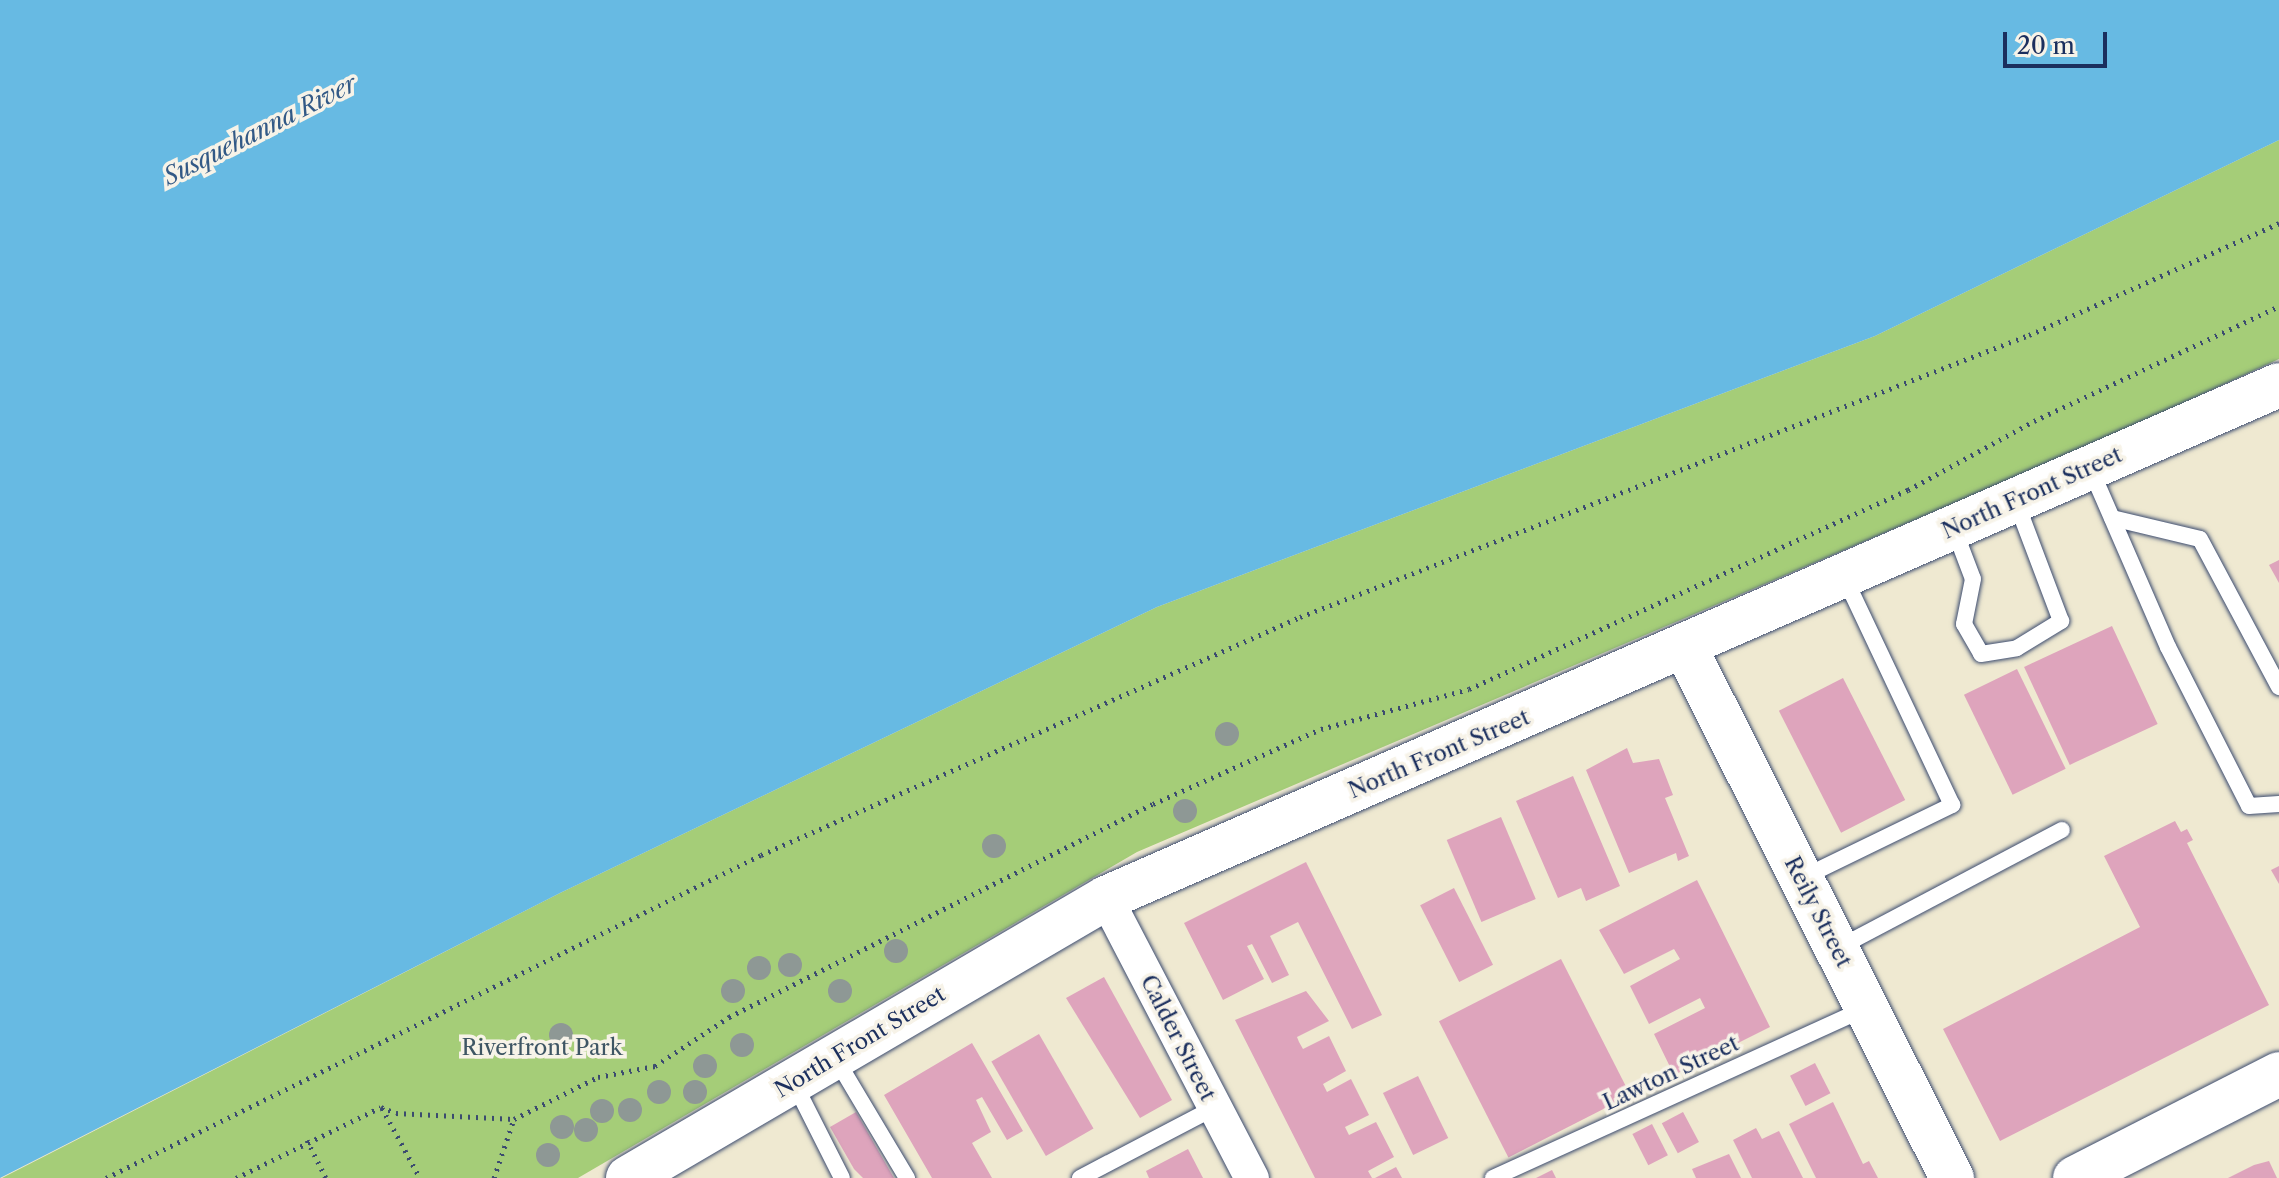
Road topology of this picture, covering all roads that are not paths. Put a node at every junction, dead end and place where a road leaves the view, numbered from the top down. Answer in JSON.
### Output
{"nodes":[{"id":1,"x":2279,"y":385,"type":"edge"},
{"id":2,"x":2090,"y":468,"type":"junction"},
{"id":3,"x":2015,"y":501,"type":"junction"},
{"id":4,"x":2112,"y":518,"type":"junction"},
{"id":5,"x":1954,"y":528,"type":"junction"},
{"id":6,"x":1844,"y":575,"type":"junction"},
{"id":7,"x":1684,"y":645,"type":"junction"},
{"id":8,"x":2279,"y":687,"type":"edge"},
{"id":9,"x":2279,"y":804,"type":"edge"},
{"id":10,"x":2062,"y":830,"type":"dead end"},
{"id":11,"x":1801,"y":878,"type":"junction"},
{"id":12,"x":1106,"y":898,"type":"junction"},
{"id":13,"x":1837,"y":949,"type":"junction"},
{"id":14,"x":1866,"y":1008,"type":"junction"},
{"id":15,"x":835,"y":1056,"type":"junction"},
{"id":16,"x":2279,"y":1074,"type":"edge"},
{"id":17,"x":793,"y":1082,"type":"junction"},
{"id":18,"x":1214,"y":1108,"type":"junction"},
{"id":19,"x":628,"y":1178,"type":"edge"},
{"id":20,"x":842,"y":1178,"type":"edge"},
{"id":21,"x":907,"y":1178,"type":"edge"},
{"id":22,"x":1080,"y":1178,"type":"edge"},
{"id":23,"x":1252,"y":1178,"type":"edge"},
{"id":24,"x":1493,"y":1178,"type":"edge"},
{"id":25,"x":1952,"y":1178,"type":"edge"},
{"id":26,"x":2075,"y":1178,"type":"edge"}],
"edges":[{"from":1,"to":2,"type":"main road","name":"North Front Street"},
{"from":2,"to":3,"type":"main road","name":"North Front Street"},
{"from":2,"to":4,"type":"lane"},
{"from":3,"to":5,"type":"main road","name":"North Front Street"},
{"from":3,"to":5,"type":"lane"},
{"from":4,"to":8,"type":"lane"},
{"from":4,"to":9,"type":"lane"},
{"from":5,"to":6,"type":"main road","name":"North Front Street"},
{"from":6,"to":7,"type":"main road","name":"North Front Street"},
{"from":6,"to":11,"type":"lane"},
{"from":7,"to":11,"type":"main road","name":"Reily Street"},
{"from":7,"to":12,"type":"main road","name":"North Front Street"},
{"from":10,"to":13,"type":"lane"},
{"from":11,"to":13,"type":"main road","name":"Reily Street"},
{"from":12,"to":15,"type":"main road","name":"North Front Street"},
{"from":12,"to":18,"type":"street","name":"Calder Street"},
{"from":13,"to":14,"type":"main road","name":"Reily Street"},
{"from":14,"to":24,"type":"lane","name":"Lawton Street"},
{"from":14,"to":25,"type":"main road","name":"Reily Street"},
{"from":15,"to":17,"type":"main road","name":"North Front Street"},
{"from":15,"to":21,"type":"lane"},
{"from":16,"to":26,"type":"main road"},
{"from":17,"to":19,"type":"main road","name":"North Front Street"},
{"from":17,"to":20,"type":"lane"},
{"from":18,"to":22,"type":"lane"},
{"from":18,"to":23,"type":"street","name":"Calder Street"}]}
